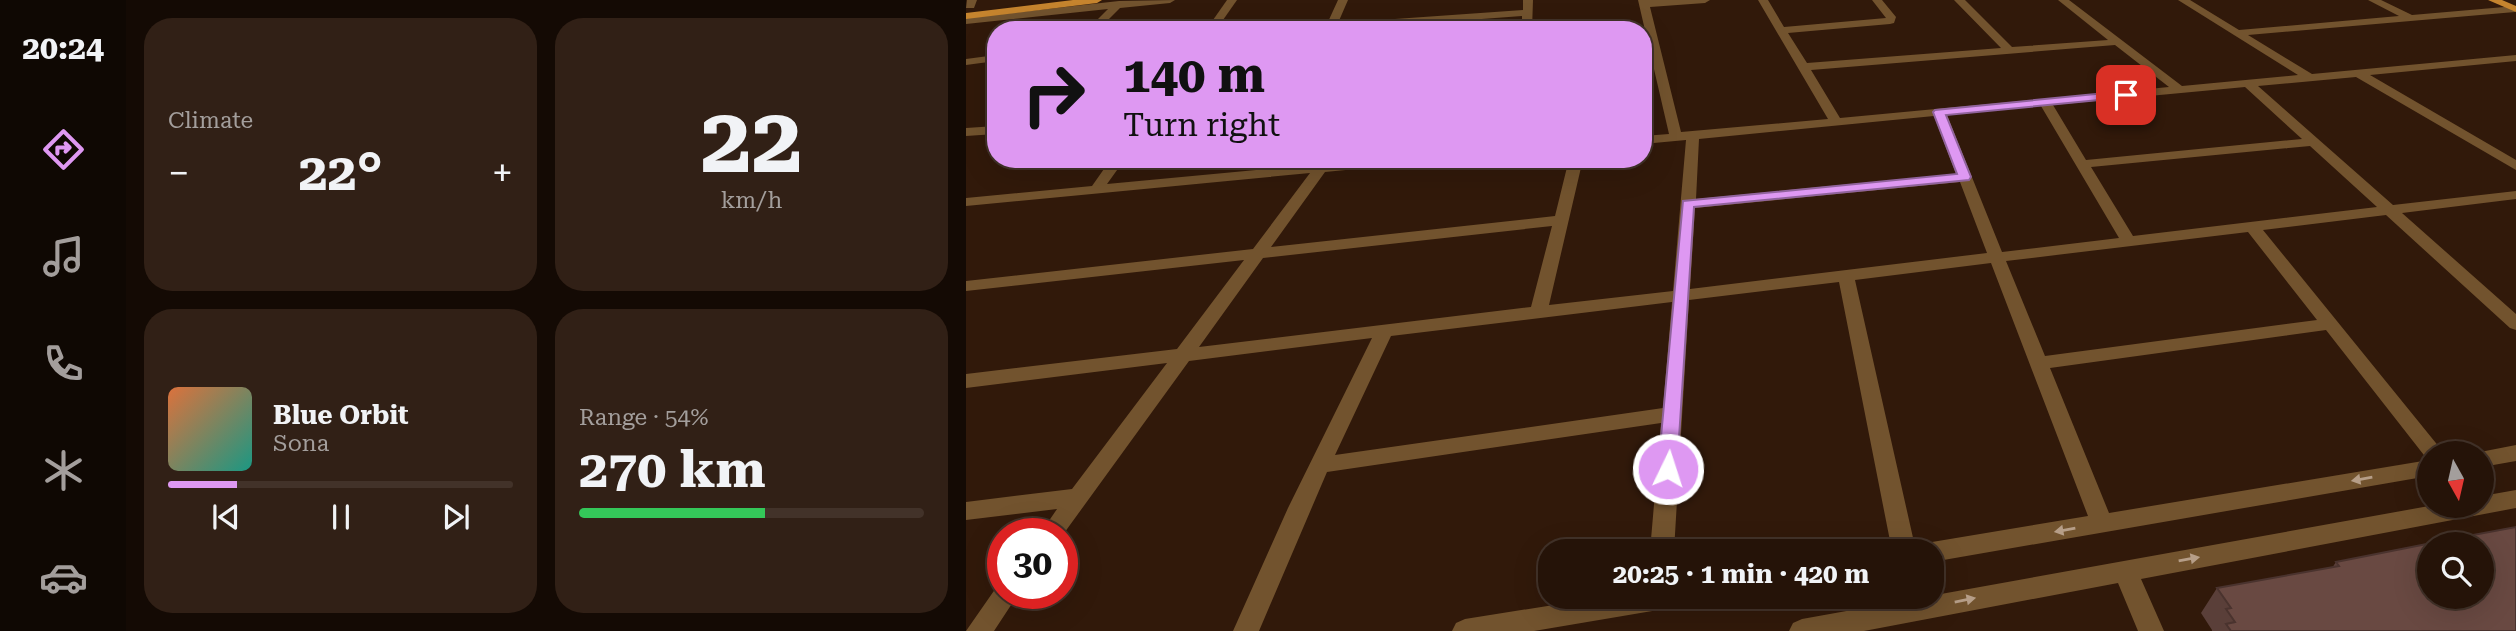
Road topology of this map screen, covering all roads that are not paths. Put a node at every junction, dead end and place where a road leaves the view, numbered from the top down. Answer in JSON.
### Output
{"nodes":[{"id":1,"x":1013,"y":0,"type":"edge"},
{"id":2,"x":1097,"y":0,"type":"edge"},
{"id":3,"x":1170,"y":0,"type":"edge"},
{"id":4,"x":1232,"y":0,"type":"edge"},
{"id":5,"x":1343,"y":0,"type":"edge"},
{"id":6,"x":1528,"y":0,"type":"edge"},
{"id":7,"x":1705,"y":0,"type":"edge"},
{"id":8,"x":1763,"y":0,"type":"edge"},
{"id":9,"x":1877,"y":0,"type":"edge"},
{"id":10,"x":1959,"y":0,"type":"edge"},
{"id":11,"x":2063,"y":0,"type":"edge"},
{"id":12,"x":2183,"y":0,"type":"edge"},
{"id":13,"x":2373,"y":0,"type":"edge"},
{"id":14,"x":2493,"y":0,"type":"edge"},
{"id":15,"x":1643,"y":2,"type":"edge"},
{"id":16,"x":1119,"y":4,"type":"junction"},
{"id":17,"x":2516,"y":9,"type":"edge"},
{"id":18,"x":969,"y":12,"type":"edge"},
{"id":19,"x":1528,"y":13,"type":"junction"},
{"id":20,"x":2411,"y":18,"type":"junction"},
{"id":21,"x":1101,"y":21,"type":"edge"},
{"id":22,"x":1217,"y":21,"type":"edge"},
{"id":23,"x":1333,"y":21,"type":"edge"},
{"id":24,"x":1422,"y":21,"type":"edge"},
{"id":25,"x":1528,"y":21,"type":"edge"},
{"id":26,"x":1646,"y":21,"type":"edge"},
{"id":27,"x":1781,"y":30,"type":"junction"},
{"id":28,"x":2237,"y":33,"type":"junction"},
{"id":29,"x":2118,"y":42,"type":"junction"},
{"id":30,"x":1652,"y":51,"type":"edge"},
{"id":31,"x":2010,"y":51,"type":"junction"},
{"id":32,"x":2516,"y":58,"type":"edge"},
{"id":33,"x":987,"y":59,"type":"edge"},
{"id":34,"x":966,"y":62,"type":"edge"},
{"id":35,"x":1803,"y":68,"type":"junction"},
{"id":36,"x":2358,"y":73,"type":"junction"},
{"id":37,"x":2311,"y":78,"type":"junction"},
{"id":38,"x":2248,"y":83,"type":"junction"},
{"id":39,"x":2180,"y":90,"type":"junction"},
{"id":40,"x":2045,"y":102,"type":"junction"},
{"id":41,"x":1939,"y":112,"type":"junction"},
{"id":42,"x":1836,"y":122,"type":"junction"},
{"id":43,"x":987,"y":129,"type":"edge"},
{"id":44,"x":966,"y":132,"type":"edge"},
{"id":45,"x":1684,"y":136,"type":"junction"},
{"id":46,"x":1652,"y":139,"type":"edge"},
{"id":47,"x":2313,"y":142,"type":"junction"},
{"id":48,"x":2083,"y":164,"type":"junction"},
{"id":49,"x":2516,"y":166,"type":"edge"},
{"id":50,"x":1112,"y":168,"type":"edge"},
{"id":51,"x":1251,"y":168,"type":"edge"},
{"id":52,"x":1320,"y":168,"type":"edge"},
{"id":53,"x":1574,"y":168,"type":"edge"},
{"id":54,"x":1965,"y":177,"type":"junction"},
{"id":55,"x":1097,"y":189,"type":"junction"},
{"id":56,"x":2512,"y":199,"type":"edge"},
{"id":57,"x":966,"y":202,"type":"edge"},
{"id":58,"x":1688,"y":204,"type":"junction"},
{"id":59,"x":2390,"y":211,"type":"junction"},
{"id":60,"x":1561,"y":220,"type":"junction"},
{"id":61,"x":2252,"y":227,"type":"junction"},
{"id":62,"x":2129,"y":242,"type":"junction"},
{"id":63,"x":1260,"y":253,"type":"junction"},
{"id":64,"x":1997,"y":258,"type":"junction"},
{"id":65,"x":1846,"y":275,"type":"junction"},
{"id":66,"x":966,"y":286,"type":"edge"},
{"id":67,"x":1681,"y":295,"type":"junction"},
{"id":68,"x":1539,"y":312,"type":"junction"},
{"id":69,"x":2330,"y":324,"type":"junction"},
{"id":70,"x":2516,"y":324,"type":"edge"},
{"id":71,"x":1385,"y":330,"type":"junction"},
{"id":72,"x":1183,"y":354,"type":"junction"},
{"id":73,"x":2039,"y":363,"type":"junction"},
{"id":74,"x":966,"y":381,"type":"edge"},
{"id":75,"x":1672,"y":414,"type":"junction"},
{"id":76,"x":2424,"y":441,"type":"edge"},
{"id":77,"x":2516,"y":453,"type":"edge"},
{"id":78,"x":2494,"y":457,"type":"edge"},
{"id":79,"x":1321,"y":465,"type":"junction"},
{"id":80,"x":2417,"y":470,"type":"edge"},
{"id":81,"x":1078,"y":497,"type":"junction"},
{"id":82,"x":2516,"y":499,"type":"edge"},
{"id":83,"x":2494,"y":503,"type":"edge"},
{"id":84,"x":966,"y":511,"type":"edge"},
{"id":85,"x":2417,"y":516,"type":"edge"},
{"id":86,"x":1063,"y":518,"type":"edge"},
{"id":87,"x":2102,"y":523,"type":"junction"},
{"id":88,"x":1662,"y":539,"type":"edge"},
{"id":89,"x":1901,"y":539,"type":"edge"},
{"id":90,"x":1944,"y":550,"type":"edge"},
{"id":91,"x":2125,"y":570,"type":"junction"},
{"id":92,"x":995,"y":609,"type":"edge"},
{"id":93,"x":1592,"y":609,"type":"edge"},
{"id":94,"x":979,"y":631,"type":"edge"},
{"id":95,"x":1245,"y":631,"type":"edge"},
{"id":96,"x":1465,"y":631,"type":"edge"},
{"id":97,"x":1802,"y":631,"type":"edge"},
{"id":98,"x":2151,"y":631,"type":"edge"}],
"edges":[{"from":1,"to":18,"type":"main road"},
{"from":2,"to":18,"type":"main road"},
{"from":3,"to":16,"type":"street"},
{"from":4,"to":22,"type":"street"},
{"from":5,"to":23,"type":"street"},
{"from":6,"to":19,"type":"street"},
{"from":7,"to":15,"type":"street"},
{"from":8,"to":27,"type":"street"},
{"from":9,"to":27,"type":"street"},
{"from":10,"to":31,"type":"street"},
{"from":11,"to":29,"type":"street"},
{"from":12,"to":28,"type":"street"},
{"from":13,"to":20,"type":"street"},
{"from":14,"to":17,"type":"main road"},
{"from":15,"to":26,"type":"street"},
{"from":16,"to":18,"type":"street"},
{"from":16,"to":21,"type":"street"},
{"from":17,"to":20,"type":"street"},
{"from":19,"to":24,"type":"street"},
{"from":19,"to":25,"type":"street"},
{"from":20,"to":28,"type":"street"},
{"from":27,"to":35,"type":"street"},
{"from":28,"to":37,"type":"street"},
{"from":29,"to":31,"type":"street"},
{"from":29,"to":39,"type":"street"},
{"from":30,"to":45,"type":"street"},
{"from":31,"to":35,"type":"street"},
{"from":32,"to":36,"type":"street"},
{"from":33,"to":34,"type":"street"},
{"from":35,"to":42,"type":"street"},
{"from":36,"to":37,"type":"street"},
{"from":36,"to":49,"type":"street"},
{"from":37,"to":38,"type":"street"},
{"from":38,"to":39,"type":"street"},
{"from":38,"to":47,"type":"street"},
{"from":39,"to":40,"type":"street"},
{"from":40,"to":41,"type":"street"},
{"from":40,"to":48,"type":"street"},
{"from":41,"to":42,"type":"street"},
{"from":41,"to":54,"type":"street"},
{"from":42,"to":45,"type":"street"},
{"from":43,"to":44,"type":"street"},
{"from":45,"to":46,"type":"street"},
{"from":45,"to":58,"type":"street"},
{"from":47,"to":48,"type":"street"},
{"from":47,"to":59,"type":"street"},
{"from":48,"to":62,"type":"street"},
{"from":50,"to":55,"type":"street"},
{"from":51,"to":55,"type":"street"},
{"from":52,"to":63,"type":"street"},
{"from":53,"to":60,"type":"street"},
{"from":54,"to":58,"type":"street"},
{"from":54,"to":64,"type":"street"},
{"from":55,"to":57,"type":"street"},
{"from":56,"to":59,"type":"street"},
{"from":58,"to":67,"type":"street"},
{"from":59,"to":61,"type":"street"},
{"from":59,"to":70,"type":"street"},
{"from":60,"to":63,"type":"street"},
{"from":60,"to":68,"type":"street"},
{"from":61,"to":62,"type":"street"},
{"from":61,"to":69,"type":"street"},
{"from":62,"to":64,"type":"street"},
{"from":63,"to":66,"type":"street"},
{"from":63,"to":72,"type":"street"},
{"from":64,"to":65,"type":"street"},
{"from":64,"to":73,"type":"street"},
{"from":65,"to":67,"type":"street"},
{"from":65,"to":89,"type":"street"},
{"from":67,"to":68,"type":"street"},
{"from":67,"to":75,"type":"street"},
{"from":68,"to":71,"type":"street"},
{"from":69,"to":73,"type":"street"},
{"from":69,"to":76,"type":"street"},
{"from":71,"to":72,"type":"street"},
{"from":71,"to":79,"type":"street"},
{"from":72,"to":74,"type":"street"},
{"from":72,"to":81,"type":"street"},
{"from":73,"to":87,"type":"street"},
{"from":75,"to":79,"type":"street"},
{"from":75,"to":88,"type":"street"},
{"from":77,"to":78,"type":"street"},
{"from":79,"to":95,"type":"street"},
{"from":80,"to":87,"type":"street","one_way":true},
{"from":81,"to":84,"type":"street"},
{"from":81,"to":86,"type":"street"},
{"from":82,"to":83,"type":"street"},
{"from":91,"to":85,"type":"street","one_way":true},
{"from":87,"to":90,"type":"street","one_way":true},
{"from":97,"to":91,"type":"street","one_way":true},
{"from":91,"to":98,"type":"street"},
{"from":92,"to":94,"type":"street"},
{"from":93,"to":96,"type":"street"}]}
